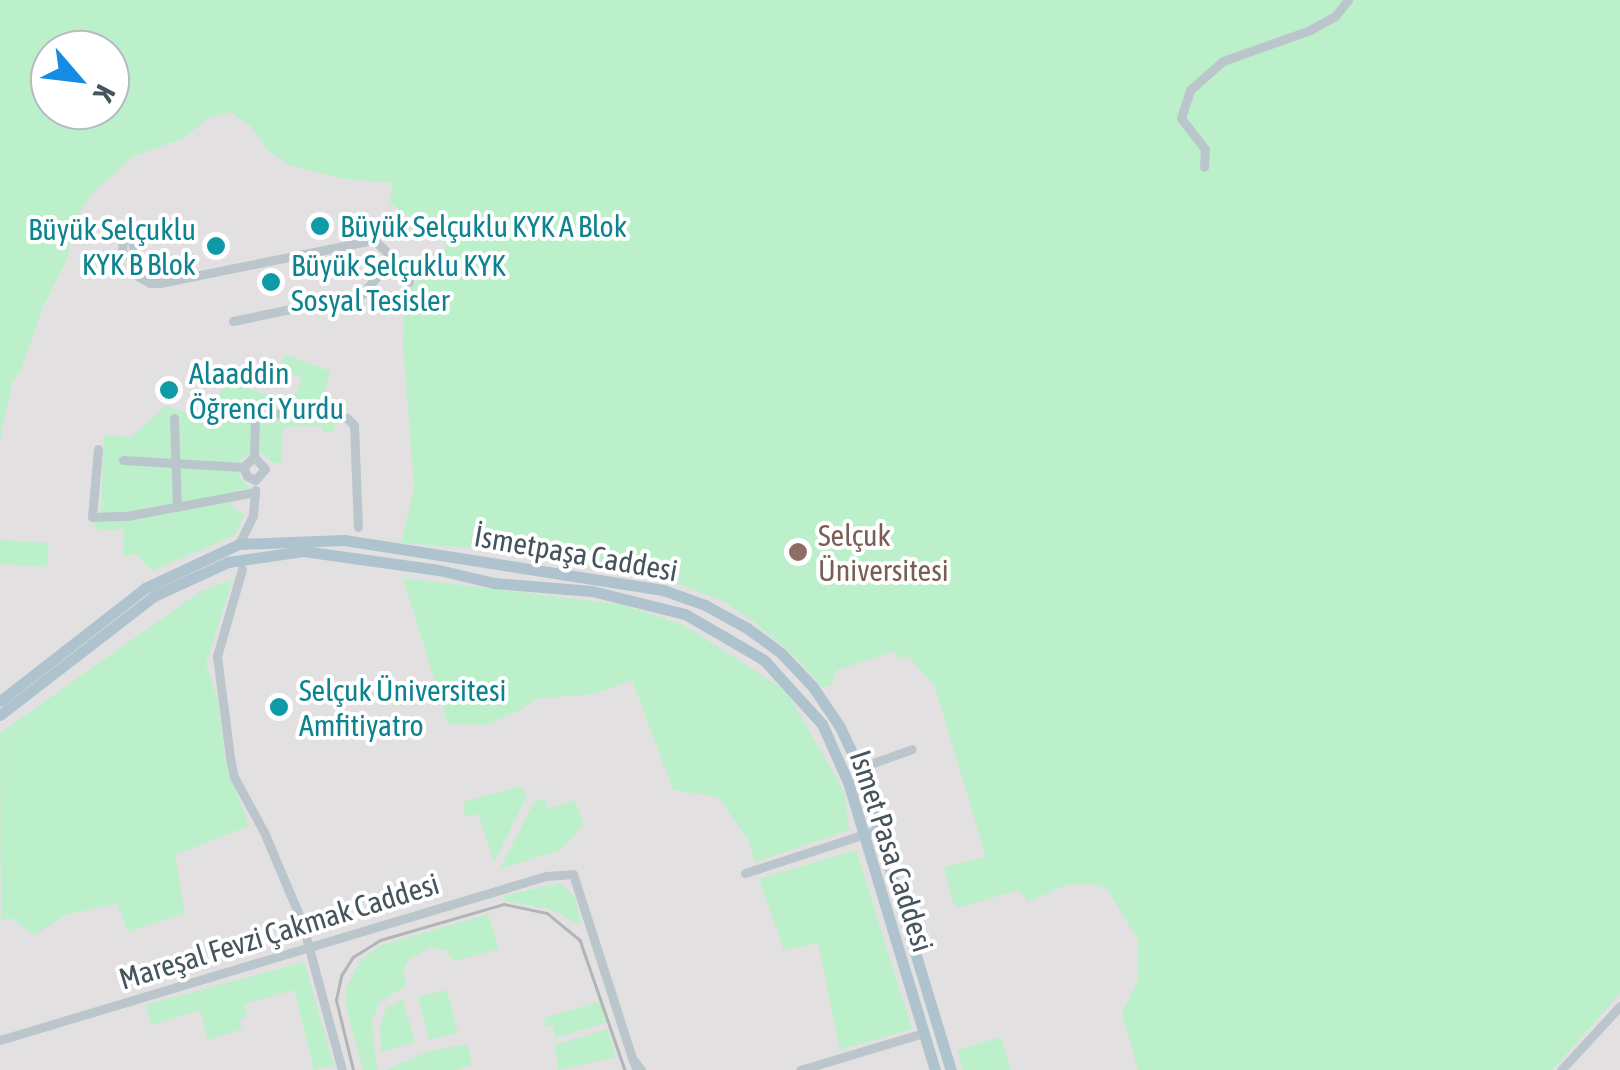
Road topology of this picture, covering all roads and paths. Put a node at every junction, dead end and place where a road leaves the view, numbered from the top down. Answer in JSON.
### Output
{"nodes":[{"id":1,"x":1348,"y":0,"type":"edge"},
{"id":2,"x":1204,"y":167,"type":"dead end"},
{"id":3,"x":131,"y":255,"type":"dead end"},
{"id":4,"x":392,"y":258,"type":"junction"},
{"id":5,"x":409,"y":282,"type":"dead end"},
{"id":6,"x":233,"y":321,"type":"dead end"},
{"id":7,"x":174,"y":418,"type":"dead end"},
{"id":8,"x":98,"y":449,"type":"dead end"},
{"id":9,"x":254,"y":457,"type":"junction"},
{"id":10,"x":123,"y":460,"type":"dead end"},
{"id":11,"x":177,"y":461,"type":"junction"},
{"id":12,"x":243,"y":467,"type":"junction"},
{"id":13,"x":255,"y":480,"type":"junction"},
{"id":14,"x":255,"y":492,"type":"junction"},
{"id":15,"x":178,"y":506,"type":"junction"},
{"id":16,"x":358,"y":528,"type":"dead end"},
{"id":17,"x":240,"y":544,"type":"junction"},
{"id":18,"x":392,"y":549,"type":"junction"},
{"id":19,"x":498,"y":561,"type":"junction"},
{"id":20,"x":385,"y":563,"type":"junction"},
{"id":21,"x":242,"y":568,"type":"dead end"},
{"id":22,"x":494,"y":583,"type":"junction"},
{"id":23,"x":0,"y":701,"type":"edge"},
{"id":24,"x":0,"y":715,"type":"edge"},
{"id":25,"x":912,"y":749,"type":"dead end"},
{"id":26,"x":859,"y":768,"type":"junction"},
{"id":27,"x":877,"y":830,"type":"junction"},
{"id":28,"x":865,"y":837,"type":"junction"},
{"id":29,"x":744,"y":873,"type":"dead end"},
{"id":30,"x":310,"y":950,"type":"junction"},
{"id":31,"x":1620,"y":1006,"type":"edge"},
{"id":32,"x":923,"y":1033,"type":"junction"},
{"id":33,"x":0,"y":1040,"type":"edge"},
{"id":34,"x":342,"y":1070,"type":"edge"},
{"id":35,"x":639,"y":1070,"type":"edge"},
{"id":36,"x":800,"y":1070,"type":"edge"},
{"id":37,"x":935,"y":1070,"type":"edge"},
{"id":38,"x":952,"y":1070,"type":"edge"},
{"id":39,"x":1562,"y":1070,"type":"edge"}],
"edges":[{"from":1,"to":2,"type":"street"},
{"from":3,"to":4,"type":"street"},
{"from":4,"to":5,"type":"street"},
{"from":4,"to":6,"type":"street"},
{"from":7,"to":11,"type":"street"},
{"from":8,"to":15,"type":"street"},
{"from":9,"to":12,"type":"street"},
{"from":9,"to":13,"type":"street"},
{"from":9,"to":16,"type":"street"},
{"from":10,"to":11,"type":"street"},
{"from":11,"to":12,"type":"street"},
{"from":11,"to":15,"type":"street"},
{"from":12,"to":13,"type":"street"},
{"from":13,"to":14,"type":"street"},
{"from":14,"to":15,"type":"street"},
{"from":14,"to":17,"type":"street"},
{"from":17,"to":18,"type":"main road","name":"İsmetpaşa Caddesi"},
{"from":17,"to":23,"type":"main road","name":"İsmetpaşa Caddesi"},
{"from":18,"to":19,"type":"main road","name":"İsmetpaşa Caddesi"},
{"from":18,"to":20,"type":"street"},
{"from":19,"to":22,"type":"main road"},
{"from":19,"to":22,"type":"main road"},
{"from":19,"to":26,"type":"main road","name":"İsmetpaşa Caddesi"},
{"from":20,"to":22,"type":"main road","name":"Ismet Pasa Caddesi"},
{"from":20,"to":24,"type":"main road","name":"Ismet Pasa Caddesi"},
{"from":21,"to":30,"type":"street"},
{"from":22,"to":28,"type":"main road","name":"Ismet Pasa Caddesi"},
{"from":25,"to":26,"type":"street"},
{"from":26,"to":27,"type":"main road","name":"İsmetpaşa Caddesi"},
{"from":27,"to":28,"type":"street"},
{"from":27,"to":38,"type":"main road","name":"İsmetpaşa Caddesi"},
{"from":28,"to":29,"type":"street"},
{"from":28,"to":32,"type":"main road","name":"Ismet Pasa Caddesi"},
{"from":30,"to":33,"type":"street","name":"Mareşal Fevzi Çakmak Caddesi"},
{"from":30,"to":34,"type":"street"},
{"from":30,"to":35,"type":"street","name":"Mareşal Fevzi Çakmak Caddesi"},
{"from":31,"to":39,"type":"street"},
{"from":32,"to":36,"type":"street"},
{"from":32,"to":37,"type":"main road","name":"Ismet Pasa Caddesi"}]}
